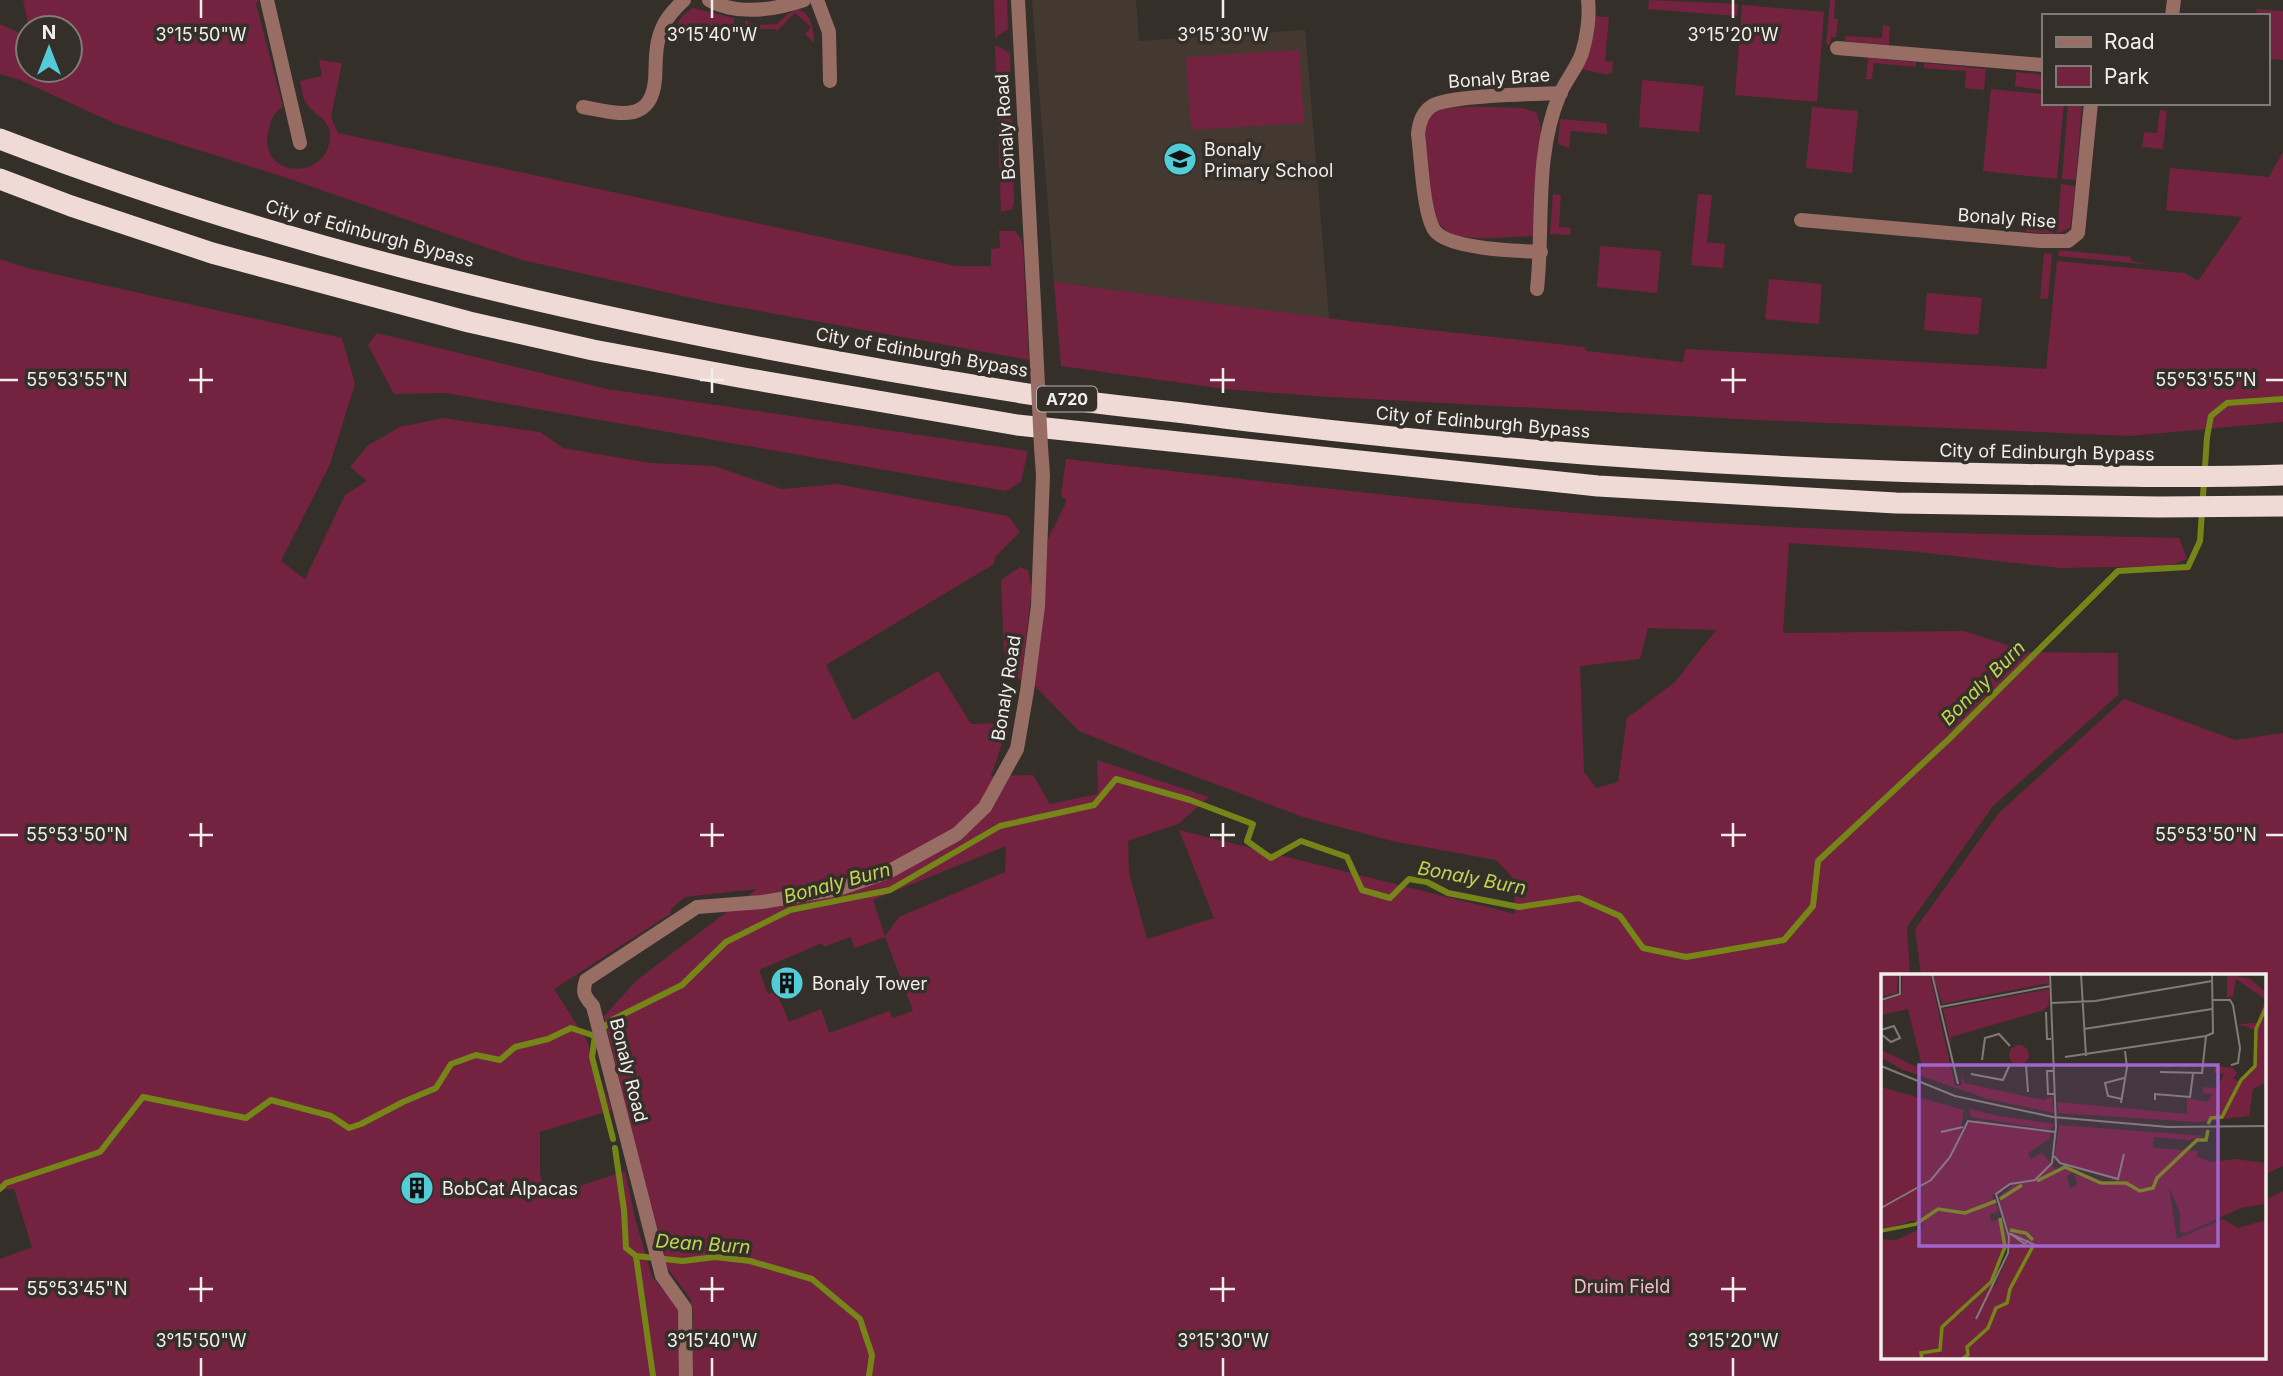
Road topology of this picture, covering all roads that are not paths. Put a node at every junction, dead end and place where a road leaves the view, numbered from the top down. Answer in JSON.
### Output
{"nodes":[{"id":1,"x":267,"y":0,"type":"edge"},
{"id":2,"x":684,"y":0,"type":"edge"},
{"id":3,"x":709,"y":0,"type":"edge"},
{"id":4,"x":804,"y":0,"type":"edge"},
{"id":5,"x":817,"y":0,"type":"edge"},
{"id":6,"x":1018,"y":0,"type":"edge"},
{"id":7,"x":1588,"y":0,"type":"edge"},
{"id":8,"x":1838,"y":48,"type":"dead end"},
{"id":9,"x":2042,"y":65,"type":"edge"},
{"id":10,"x":830,"y":81,"type":"dead end"},
{"id":11,"x":1561,"y":93,"type":"junction"},
{"id":12,"x":2091,"y":105,"type":"edge"},
{"id":13,"x":583,"y":107,"type":"dead end"},
{"id":14,"x":0,"y":139,"type":"edge"},
{"id":15,"x":300,"y":144,"type":"dead end"},
{"id":16,"x":0,"y":179,"type":"edge"},
{"id":17,"x":1801,"y":220,"type":"dead end"},
{"id":18,"x":1541,"y":253,"type":"junction"},
{"id":19,"x":1537,"y":289,"type":"dead end"},
{"id":20,"x":2283,"y":475,"type":"edge"},
{"id":21,"x":2283,"y":506,"type":"edge"},
{"id":22,"x":686,"y":1376,"type":"edge"}],
"edges":[{"from":1,"to":15,"type":"street"},
{"from":2,"to":13,"type":"street"},
{"from":3,"to":4,"type":"street"},
{"from":5,"to":10,"type":"street"},
{"from":6,"to":22,"type":"street","name":"Bonaly Road","bridge":true},
{"from":7,"to":11,"type":"street","name":"Bonaly Brae"},
{"from":8,"to":9,"type":"street"},
{"from":11,"to":18,"type":"street","name":"Bonaly Brae"},
{"from":11,"to":18,"type":"street","name":"Bonaly Brae"},
{"from":12,"to":17,"type":"street","name":"Bonaly Rise"},
{"from":14,"to":20,"type":"highway","name":"City of Edinburgh Bypass","number":"A720"},
{"from":16,"to":21,"type":"highway","number":"A720"},
{"from":18,"to":19,"type":"street","name":"Bonaly Brae"}]}
